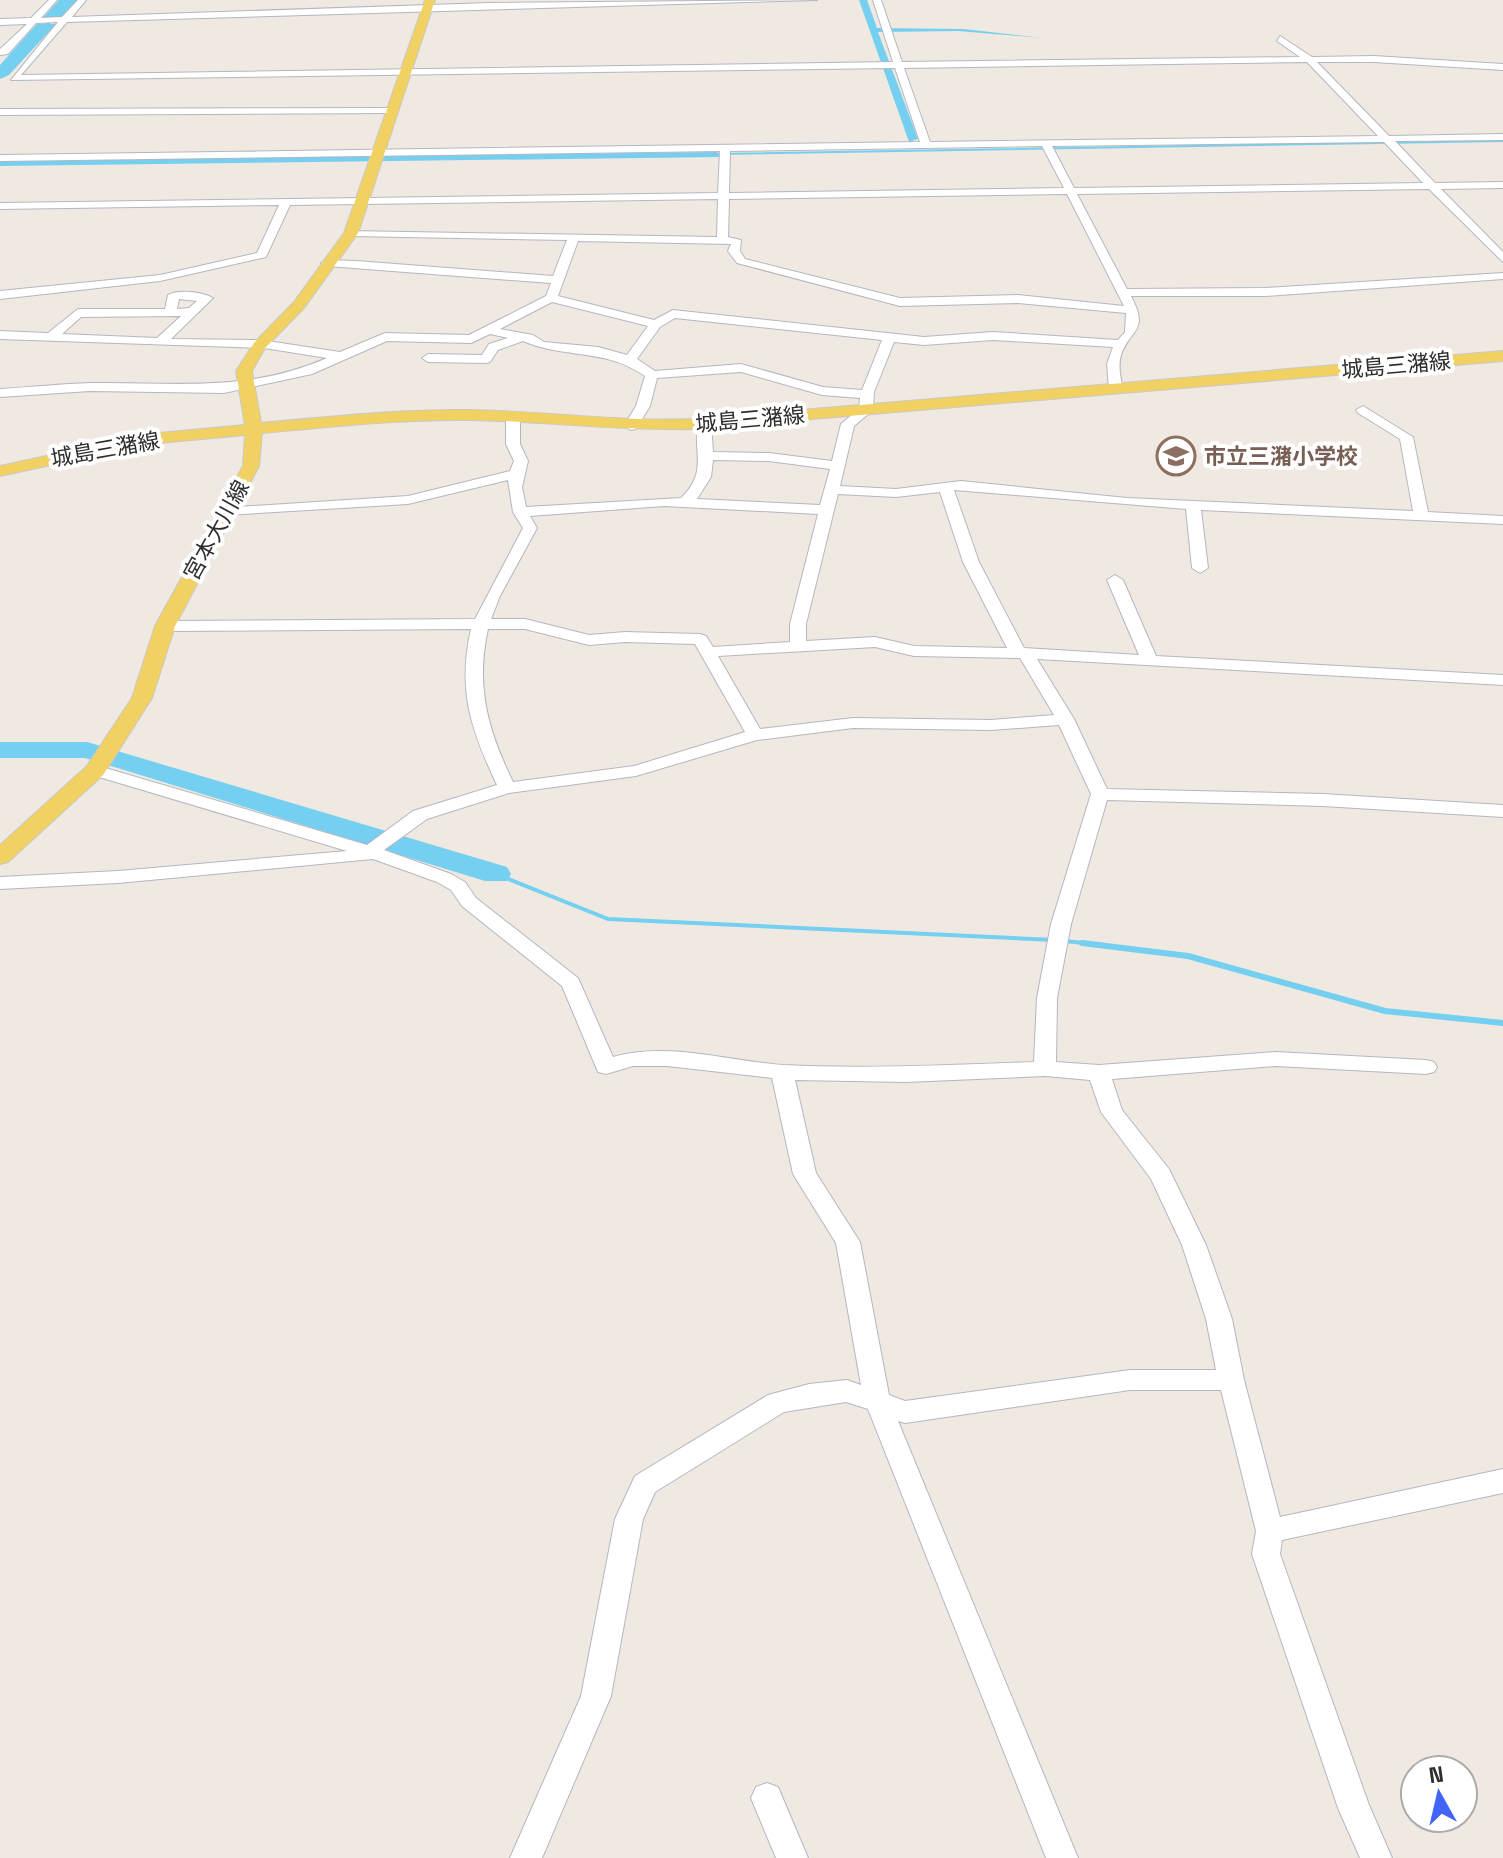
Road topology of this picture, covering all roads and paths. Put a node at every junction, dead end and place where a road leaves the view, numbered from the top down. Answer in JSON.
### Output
{"nodes":[{"id":1,"x":53,"y":0,"type":"edge"},
{"id":2,"x":82,"y":0,"type":"edge"},
{"id":3,"x":813,"y":0,"type":"edge"},
{"id":4,"x":877,"y":0,"type":"edge"},
{"id":5,"x":429,"y":3,"type":"edge"},
{"id":6,"x":64,"y":21,"type":"junction"},
{"id":7,"x":0,"y":22,"type":"edge"},
{"id":8,"x":33,"y":22,"type":"junction"},
{"id":9,"x":1280,"y":39,"type":"dead end"},
{"id":10,"x":0,"y":52,"type":"edge"},
{"id":11,"x":1307,"y":58,"type":"junction"},
{"id":12,"x":898,"y":64,"type":"junction"},
{"id":13,"x":1503,"y":67,"type":"edge"},
{"id":14,"x":407,"y":72,"type":"junction"},
{"id":15,"x":14,"y":78,"type":"junction"},
{"id":16,"x":0,"y":82,"type":"edge"},
{"id":17,"x":394,"y":111,"type":"junction"},
{"id":18,"x":0,"y":112,"type":"edge"},
{"id":19,"x":1503,"y":137,"type":"edge"},
{"id":20,"x":1388,"y":139,"type":"junction"},
{"id":21,"x":1046,"y":144,"type":"junction"},
{"id":22,"x":918,"y":146,"type":"junction"},
{"id":23,"x":725,"y":148,"type":"junction"},
{"id":24,"x":376,"y":157,"type":"junction"},
{"id":25,"x":0,"y":158,"type":"edge"},
{"id":26,"x":1503,"y":185,"type":"edge"},
{"id":27,"x":1432,"y":186,"type":"junction"},
{"id":28,"x":1070,"y":191,"type":"junction"},
{"id":29,"x":726,"y":196,"type":"junction"},
{"id":30,"x":362,"y":201,"type":"junction"},
{"id":31,"x":286,"y":202,"type":"junction"},
{"id":32,"x":0,"y":206,"type":"edge"},
{"id":33,"x":351,"y":233,"type":"junction"},
{"id":34,"x":574,"y":237,"type":"junction"},
{"id":35,"x":722,"y":240,"type":"junction"},
{"id":36,"x":1503,"y":259,"type":"edge"},
{"id":37,"x":327,"y":263,"type":"junction"},
{"id":38,"x":1503,"y":276,"type":"edge"},
{"id":39,"x":558,"y":280,"type":"junction"},
{"id":40,"x":1124,"y":293,"type":"junction"},
{"id":41,"x":0,"y":295,"type":"edge"},
{"id":42,"x":551,"y":298,"type":"junction"},
{"id":43,"x":1132,"y":310,"type":"junction"},
{"id":44,"x":170,"y":312,"type":"junction"},
{"id":45,"x":191,"y":312,"type":"junction"},
{"id":46,"x":656,"y":324,"type":"junction"},
{"id":47,"x":492,"y":331,"type":"junction"},
{"id":48,"x":0,"y":335,"type":"edge"},
{"id":49,"x":521,"y":337,"type":"junction"},
{"id":50,"x":50,"y":338,"type":"junction"},
{"id":51,"x":889,"y":339,"type":"junction"},
{"id":52,"x":160,"y":342,"type":"junction"},
{"id":53,"x":1120,"y":344,"type":"junction"},
{"id":54,"x":260,"y":345,"type":"junction"},
{"id":55,"x":342,"y":356,"type":"junction"},
{"id":56,"x":1503,"y":356,"type":"edge"},
{"id":57,"x":428,"y":358,"type":"dead end"},
{"id":58,"x":630,"y":360,"type":"junction"},
{"id":59,"x":652,"y":375,"type":"junction"},
{"id":60,"x":246,"y":384,"type":"junction"},
{"id":61,"x":1116,"y":388,"type":"junction"},
{"id":62,"x":0,"y":393,"type":"edge"},
{"id":63,"x":865,"y":402,"type":"junction"},
{"id":64,"x":1363,"y":410,"type":"dead end"},
{"id":65,"x":513,"y":418,"type":"junction"},
{"id":66,"x":704,"y":423,"type":"junction"},
{"id":67,"x":631,"y":426,"type":"junction"},
{"id":68,"x":254,"y":429,"type":"junction"},
{"id":69,"x":707,"y":456,"type":"junction"},
{"id":70,"x":836,"y":466,"type":"junction"},
{"id":71,"x":0,"y":471,"type":"edge"},
{"id":72,"x":515,"y":474,"type":"junction"},
{"id":73,"x":945,"y":486,"type":"junction"},
{"id":74,"x":834,"y":490,"type":"junction"},
{"id":75,"x":684,"y":504,"type":"junction"},
{"id":76,"x":1193,"y":505,"type":"junction"},
{"id":77,"x":827,"y":510,"type":"junction"},
{"id":78,"x":227,"y":511,"type":"junction"},
{"id":79,"x":520,"y":512,"type":"junction"},
{"id":80,"x":1421,"y":514,"type":"junction"},
{"id":81,"x":1503,"y":520,"type":"edge"},
{"id":82,"x":1200,"y":568,"type":"dead end"},
{"id":83,"x":1115,"y":580,"type":"dead end"},
{"id":84,"x":482,"y":624,"type":"junction"},
{"id":85,"x":165,"y":626,"type":"junction"},
{"id":86,"x":798,"y":647,"type":"junction"},
{"id":87,"x":709,"y":652,"type":"junction"},
{"id":88,"x":1021,"y":653,"type":"junction"},
{"id":89,"x":1150,"y":662,"type":"junction"},
{"id":90,"x":1503,"y":680,"type":"edge"},
{"id":91,"x":1065,"y":719,"type":"junction"},
{"id":92,"x":755,"y":735,"type":"junction"},
{"id":93,"x":97,"y":766,"type":"junction"},
{"id":94,"x":507,"y":788,"type":"junction"},
{"id":95,"x":1100,"y":794,"type":"junction"},
{"id":96,"x":1503,"y":811,"type":"edge"},
{"id":97,"x":371,"y":852,"type":"junction"},
{"id":98,"x":0,"y":857,"type":"edge"},
{"id":99,"x":0,"y":883,"type":"edge"},
{"id":100,"x":1426,"y":1067,"type":"dead end"},
{"id":101,"x":1045,"y":1069,"type":"junction"},
{"id":102,"x":782,"y":1072,"type":"junction"},
{"id":103,"x":1099,"y":1073,"type":"junction"},
{"id":104,"x":1231,"y":1380,"type":"junction"},
{"id":105,"x":877,"y":1400,"type":"junction"},
{"id":106,"x":1503,"y":1481,"type":"edge"},
{"id":107,"x":1270,"y":1531,"type":"junction"},
{"id":108,"x":767,"y":1798,"type":"dead end"},
{"id":109,"x":526,"y":1858,"type":"edge"},
{"id":110,"x":792,"y":1858,"type":"edge"},
{"id":111,"x":1062,"y":1858,"type":"edge"},
{"id":112,"x":1376,"y":1858,"type":"edge"}],
"edges":[{"from":1,"to":8,"type":"street"},
{"from":2,"to":6,"type":"street"},
{"from":3,"to":5,"type":"street"},
{"from":4,"to":12,"type":"street"},
{"from":5,"to":6,"type":"street"},
{"from":5,"to":14,"type":"main road","name":"宮本大川線"},
{"from":6,"to":8,"type":"street"},
{"from":6,"to":15,"type":"street"},
{"from":7,"to":8,"type":"street"},
{"from":8,"to":10,"type":"street"},
{"from":9,"to":11,"type":"street"},
{"from":11,"to":12,"type":"street"},
{"from":11,"to":13,"type":"street"},
{"from":11,"to":20,"type":"street"},
{"from":12,"to":14,"type":"street"},
{"from":12,"to":22,"type":"street"},
{"from":14,"to":15,"type":"street"},
{"from":14,"to":17,"type":"main road","name":"宮本大川線"},
{"from":15,"to":16,"type":"street"},
{"from":17,"to":18,"type":"street"},
{"from":17,"to":24,"type":"main road","name":"宮本大川線"},
{"from":19,"to":20,"type":"street"},
{"from":20,"to":21,"type":"street"},
{"from":20,"to":27,"type":"street"},
{"from":21,"to":22,"type":"street"},
{"from":21,"to":28,"type":"street"},
{"from":22,"to":23,"type":"street"},
{"from":23,"to":24,"type":"street"},
{"from":23,"to":29,"type":"street"},
{"from":24,"to":25,"type":"street"},
{"from":24,"to":30,"type":"main road","name":"宮本大川線"},
{"from":26,"to":27,"type":"street"},
{"from":27,"to":28,"type":"street"},
{"from":27,"to":36,"type":"street"},
{"from":28,"to":29,"type":"street"},
{"from":28,"to":40,"type":"street"},
{"from":29,"to":30,"type":"street"},
{"from":29,"to":35,"type":"street"},
{"from":30,"to":31,"type":"street"},
{"from":30,"to":33,"type":"main road","name":"宮本大川線"},
{"from":31,"to":32,"type":"street"},
{"from":31,"to":41,"type":"street"},
{"from":33,"to":34,"type":"street"},
{"from":33,"to":37,"type":"main road","name":"宮本大川線"},
{"from":34,"to":35,"type":"street"},
{"from":34,"to":39,"type":"street"},
{"from":35,"to":43,"type":"street"},
{"from":37,"to":39,"type":"street"},
{"from":37,"to":54,"type":"main road","name":"宮本大川線"},
{"from":38,"to":40,"type":"street"},
{"from":39,"to":42,"type":"street"},
{"from":40,"to":43,"type":"street"},
{"from":42,"to":46,"type":"street"},
{"from":42,"to":47,"type":"street"},
{"from":43,"to":53,"type":"street"},
{"from":44,"to":45,"type":"street"},
{"from":44,"to":45,"type":"street"},
{"from":44,"to":50,"type":"street"},
{"from":45,"to":52,"type":"street"},
{"from":46,"to":51,"type":"street"},
{"from":46,"to":58,"type":"street"},
{"from":47,"to":49,"type":"street"},
{"from":47,"to":55,"type":"street"},
{"from":48,"to":50,"type":"street"},
{"from":49,"to":57,"type":"street"},
{"from":49,"to":58,"type":"street"},
{"from":50,"to":52,"type":"street"},
{"from":51,"to":53,"type":"street"},
{"from":51,"to":63,"type":"street"},
{"from":52,"to":54,"type":"street"},
{"from":53,"to":61,"type":"street"},
{"from":54,"to":55,"type":"street"},
{"from":54,"to":60,"type":"main road","name":"宮本大川線"},
{"from":55,"to":60,"type":"street"},
{"from":56,"to":61,"type":"main road","name":"城島三潴線"},
{"from":58,"to":59,"type":"street"},
{"from":59,"to":63,"type":"street"},
{"from":59,"to":67,"type":"street"},
{"from":60,"to":62,"type":"street"},
{"from":60,"to":68,"type":"main road","name":"宮本大川線"},
{"from":61,"to":63,"type":"main road","name":"城島三潴線"},
{"from":63,"to":66,"type":"main road","name":"城島三潴線"},
{"from":63,"to":70,"type":"street"},
{"from":64,"to":80,"type":"street"},
{"from":65,"to":67,"type":"main road","name":"城島三潴線"},
{"from":65,"to":68,"type":"main road","name":"城島三潴線"},
{"from":65,"to":72,"type":"street"},
{"from":66,"to":67,"type":"main road","name":"城島三潴線"},
{"from":66,"to":69,"type":"street"},
{"from":68,"to":71,"type":"main road","name":"城島三潴線"},
{"from":68,"to":78,"type":"main road","name":"宮本大川線"},
{"from":69,"to":70,"type":"street"},
{"from":69,"to":75,"type":"street"},
{"from":70,"to":74,"type":"street"},
{"from":72,"to":78,"type":"street"},
{"from":72,"to":79,"type":"street"},
{"from":73,"to":74,"type":"street"},
{"from":73,"to":76,"type":"street"},
{"from":73,"to":88,"type":"street"},
{"from":74,"to":77,"type":"street"},
{"from":75,"to":77,"type":"street"},
{"from":75,"to":79,"type":"street"},
{"from":76,"to":80,"type":"street"},
{"from":76,"to":82,"type":"street"},
{"from":77,"to":86,"type":"street"},
{"from":78,"to":85,"type":"main road","name":"宮本大川線"},
{"from":79,"to":84,"type":"street"},
{"from":80,"to":81,"type":"street"},
{"from":83,"to":89,"type":"street"},
{"from":84,"to":85,"type":"street"},
{"from":84,"to":87,"type":"street"},
{"from":84,"to":94,"type":"street"},
{"from":85,"to":93,"type":"main road","name":"宮本大川線"},
{"from":86,"to":87,"type":"street"},
{"from":86,"to":88,"type":"street"},
{"from":87,"to":92,"type":"street"},
{"from":88,"to":89,"type":"street"},
{"from":88,"to":91,"type":"street"},
{"from":89,"to":90,"type":"street"},
{"from":91,"to":92,"type":"street"},
{"from":91,"to":95,"type":"street"},
{"from":92,"to":94,"type":"street"},
{"from":93,"to":97,"type":"street"},
{"from":93,"to":98,"type":"main road","name":"宮本大川線"},
{"from":94,"to":97,"type":"street"},
{"from":95,"to":96,"type":"street"},
{"from":95,"to":101,"type":"street"},
{"from":97,"to":99,"type":"street"},
{"from":97,"to":102,"type":"street"},
{"from":100,"to":103,"type":"street"},
{"from":101,"to":102,"type":"street"},
{"from":101,"to":103,"type":"street"},
{"from":102,"to":105,"type":"street"},
{"from":103,"to":104,"type":"street"},
{"from":104,"to":105,"type":"street"},
{"from":104,"to":107,"type":"street"},
{"from":105,"to":109,"type":"street"},
{"from":105,"to":111,"type":"street"},
{"from":106,"to":107,"type":"street"},
{"from":107,"to":112,"type":"street"},
{"from":108,"to":110,"type":"street"}]}
